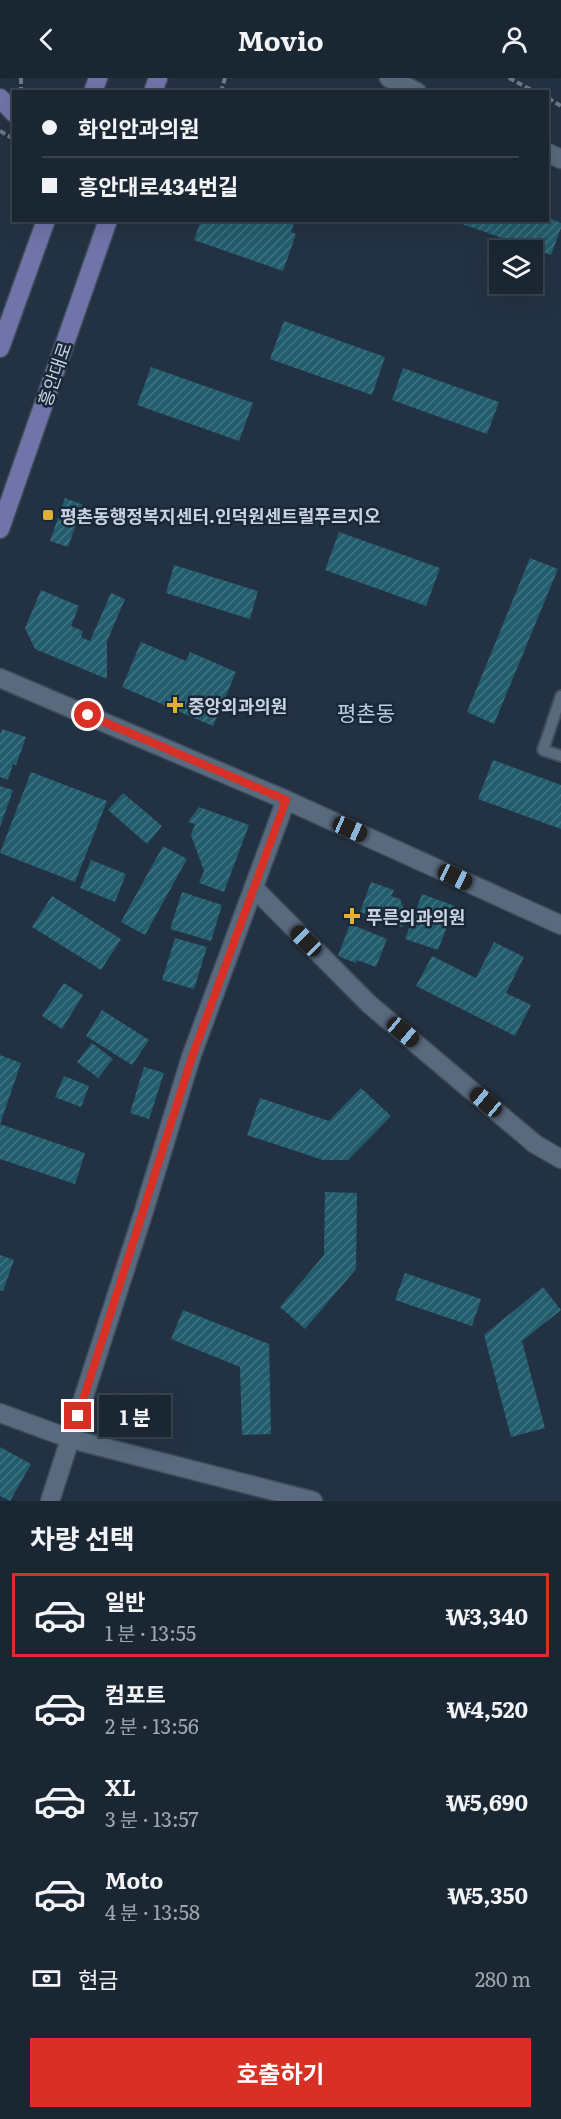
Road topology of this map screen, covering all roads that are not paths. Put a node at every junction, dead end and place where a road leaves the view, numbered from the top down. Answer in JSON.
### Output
{"nodes":[{"id":1,"x":389,"y":78,"type":"edge"},
{"id":2,"x":413,"y":90,"type":"edge"},
{"id":3,"x":0,"y":98,"type":"edge"},
{"id":4,"x":12,"y":111,"type":"edge"},
{"id":5,"x":45,"y":222,"type":"edge"},
{"id":6,"x":107,"y":222,"type":"edge"},
{"id":7,"x":0,"y":348,"type":"edge"},
{"id":8,"x":0,"y":529,"type":"edge"},
{"id":9,"x":0,"y":678,"type":"edge"},
{"id":10,"x":561,"y":696,"type":"edge"},
{"id":11,"x":561,"y":756,"type":"edge"},
{"id":12,"x":286,"y":800,"type":"junction"},
{"id":13,"x":255,"y":889,"type":"junction"},
{"id":14,"x":561,"y":925,"type":"edge"},
{"id":15,"x":561,"y":1159,"type":"edge"},
{"id":16,"x":0,"y":1413,"type":"edge"},
{"id":17,"x":71,"y":1438,"type":"junction"},
{"id":18,"x":50,"y":1501,"type":"edge"},
{"id":19,"x":313,"y":1501,"type":"edge"}],
"edges":[{"from":1,"to":2,"type":"street"},
{"from":3,"to":4,"type":"main road"},
{"from":5,"to":7,"type":"main road"},
{"from":6,"to":8,"type":"main road","name":"흥안대로"},
{"from":9,"to":12,"type":"street"},
{"from":10,"to":11,"type":"lane"},
{"from":12,"to":13,"type":"street"},
{"from":12,"to":14,"type":"street"},
{"from":13,"to":15,"type":"street"},
{"from":13,"to":17,"type":"street"},
{"from":16,"to":17,"type":"street"},
{"from":17,"to":18,"type":"street"},
{"from":17,"to":19,"type":"street"}]}
